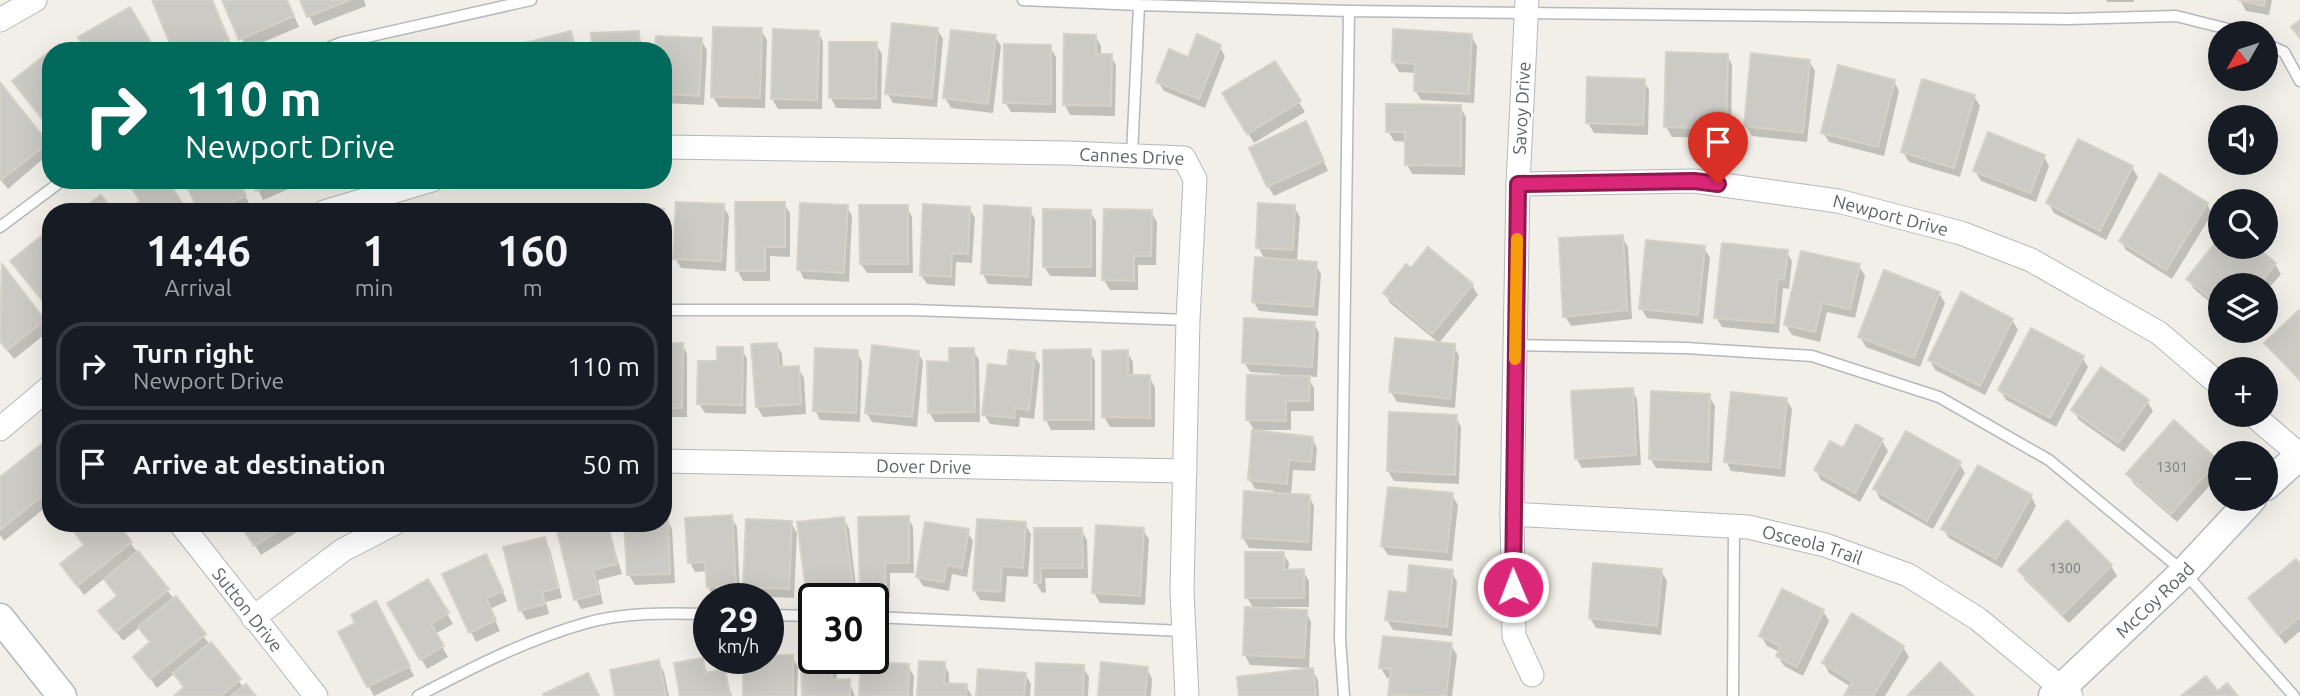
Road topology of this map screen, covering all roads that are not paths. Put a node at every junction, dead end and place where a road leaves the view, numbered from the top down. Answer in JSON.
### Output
{"nodes":[{"id":1,"x":35,"y":0,"type":"edge"},
{"id":2,"x":531,"y":0,"type":"edge"},
{"id":3,"x":1023,"y":0,"type":"edge"},
{"id":4,"x":1139,"y":5,"type":"junction"},
{"id":5,"x":1527,"y":6,"type":"edge"},
{"id":6,"x":1349,"y":11,"type":"junction"},
{"id":7,"x":0,"y":20,"type":"edge"},
{"id":8,"x":2208,"y":24,"type":"edge"},
{"id":9,"x":344,"y":42,"type":"edge"},
{"id":10,"x":2278,"y":49,"type":"edge"},
{"id":11,"x":2300,"y":81,"type":"edge"},
{"id":12,"x":672,"y":147,"type":"edge"},
{"id":13,"x":1132,"y":155,"type":"junction"},
{"id":14,"x":1518,"y":184,"type":"junction"},
{"id":15,"x":51,"y":189,"type":"edge"},
{"id":16,"x":402,"y":189,"type":"edge"},
{"id":17,"x":354,"y":203,"type":"edge"},
{"id":18,"x":0,"y":227,"type":"edge"},
{"id":19,"x":672,"y":310,"type":"edge"},
{"id":20,"x":1188,"y":320,"type":"junction"},
{"id":21,"x":1515,"y":345,"type":"junction"},
{"id":22,"x":2208,"y":375,"type":"edge"},
{"id":23,"x":42,"y":394,"type":"edge"},
{"id":24,"x":2267,"y":427,"type":"edge"},
{"id":25,"x":0,"y":429,"type":"edge"},
{"id":26,"x":2300,"y":455,"type":"edge"},
{"id":27,"x":672,"y":461,"type":"edge"},
{"id":28,"x":1185,"y":471,"type":"junction"},
{"id":29,"x":2278,"y":475,"type":"edge"},
{"id":30,"x":2241,"y":511,"type":"edge"},
{"id":31,"x":1512,"y":514,"type":"junction"},
{"id":32,"x":1734,"y":526,"type":"junction"},
{"id":33,"x":187,"y":532,"type":"edge"},
{"id":34,"x":378,"y":532,"type":"edge"},
{"id":35,"x":2184,"y":572,"type":"junction"},
{"id":36,"x":693,"y":614,"type":"edge"},
{"id":37,"x":0,"y":618,"type":"edge"},
{"id":38,"x":253,"y":618,"type":"junction"},
{"id":39,"x":889,"y":618,"type":"edge"},
{"id":40,"x":1183,"y":631,"type":"junction"},
{"id":41,"x":1532,"y":675,"type":"dead end"},
{"id":42,"x":2062,"y":693,"type":"edge"},
{"id":43,"x":62,"y":696,"type":"edge"},
{"id":44,"x":316,"y":696,"type":"edge"},
{"id":45,"x":418,"y":696,"type":"edge"},
{"id":46,"x":1187,"y":696,"type":"edge"},
{"id":47,"x":1344,"y":696,"type":"edge"},
{"id":48,"x":1735,"y":696,"type":"edge"},
{"id":49,"x":2294,"y":696,"type":"edge"}],
"edges":[{"from":1,"to":7,"type":"street"},
{"from":2,"to":9,"type":"lane"},
{"from":3,"to":4,"type":"lane"},
{"from":4,"to":6,"type":"lane"},
{"from":4,"to":13,"type":"lane"},
{"from":5,"to":6,"type":"lane"},
{"from":5,"to":8,"type":"lane"},
{"from":5,"to":14,"type":"street","name":"Savoy Drive"},
{"from":6,"to":47,"type":"lane"},
{"from":10,"to":11,"type":"lane"},
{"from":12,"to":13,"type":"street","name":"Cannes Drive"},
{"from":13,"to":20,"type":"street","name":"Cannes Drive"},
{"from":14,"to":21,"type":"street","name":"Savoy Drive"},
{"from":14,"to":22,"type":"street","name":"Newport Drive"},
{"from":15,"to":18,"type":"lane"},
{"from":16,"to":17,"type":"street"},
{"from":19,"to":20,"type":"lane"},
{"from":20,"to":28,"type":"street","name":"Cannes Drive"},
{"from":21,"to":31,"type":"street","name":"Savoy Drive"},
{"from":21,"to":35,"type":"lane"},
{"from":23,"to":25,"type":"street"},
{"from":24,"to":26,"type":"street"},
{"from":26,"to":29,"type":"street"},
{"from":27,"to":28,"type":"street","name":"Dover Drive"},
{"from":28,"to":40,"type":"street","name":"Cannes Drive"},
{"from":30,"to":35,"type":"street","name":"McCoy Road"},
{"from":31,"to":32,"type":"street","name":"Osceola Trail"},
{"from":31,"to":41,"type":"street","name":"Savoy Drive"},
{"from":32,"to":42,"type":"street","name":"Osceola Trail"},
{"from":32,"to":48,"type":"lane"},
{"from":33,"to":38,"type":"street","name":"Sutton Drive"},
{"from":34,"to":38,"type":"street"},
{"from":35,"to":42,"type":"street","name":"McCoy Road"},
{"from":35,"to":49,"type":"lane"},
{"from":36,"to":45,"type":"lane"},
{"from":37,"to":43,"type":"street"},
{"from":38,"to":44,"type":"street","name":"Sutton Drive"},
{"from":39,"to":40,"type":"lane"},
{"from":40,"to":46,"type":"street","name":"Cannes Drive"}]}
